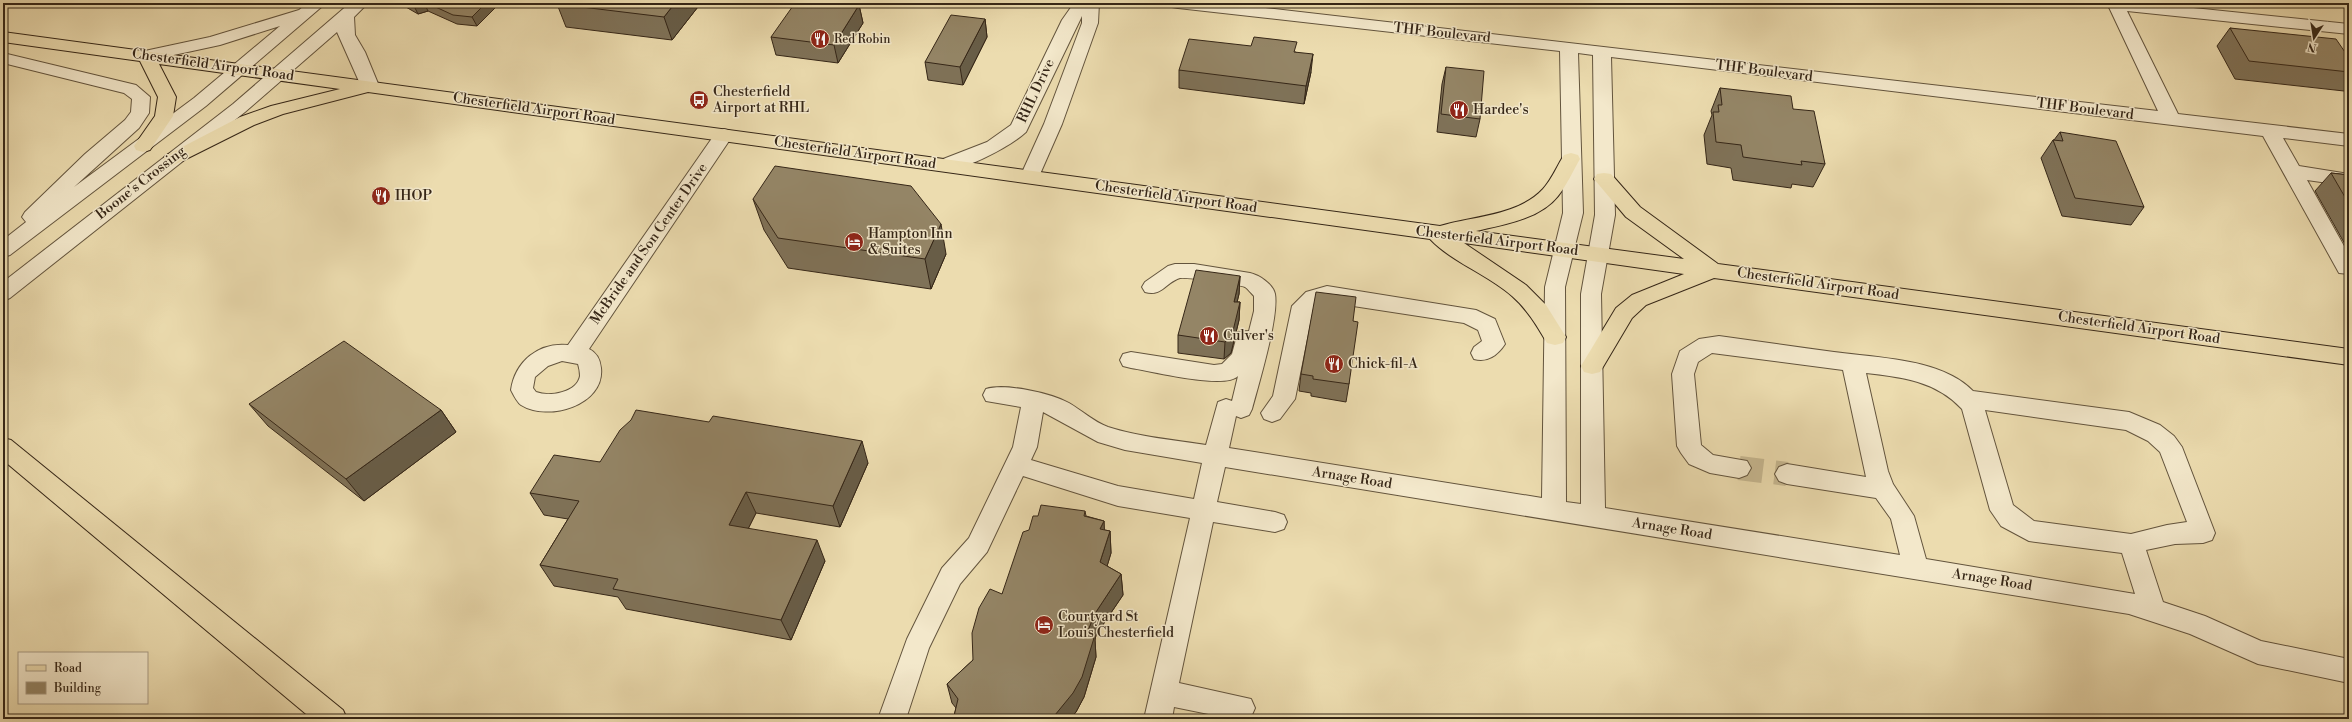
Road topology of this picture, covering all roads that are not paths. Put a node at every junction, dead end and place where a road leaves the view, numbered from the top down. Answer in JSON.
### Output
{"nodes":[{"id":1,"x":360,"y":3,"type":"edge"},
{"id":2,"x":1083,"y":3,"type":"edge"},
{"id":3,"x":1091,"y":3,"type":"edge"},
{"id":4,"x":1178,"y":3,"type":"edge"},
{"id":5,"x":2116,"y":4,"type":"edge"},
{"id":6,"x":313,"y":7,"type":"edge"},
{"id":7,"x":345,"y":16,"type":"junction"},
{"id":8,"x":2349,"y":30,"type":"edge"},
{"id":9,"x":3,"y":37,"type":"edge"},
{"id":10,"x":1569,"y":47,"type":"junction"},
{"id":11,"x":1602,"y":51,"type":"junction"},
{"id":12,"x":146,"y":56,"type":"junction"},
{"id":13,"x":3,"y":58,"type":"edge"},
{"id":14,"x":242,"y":69,"type":"junction"},
{"id":15,"x":280,"y":74,"type":"junction"},
{"id":16,"x":370,"y":86,"type":"junction"},
{"id":17,"x":2171,"y":119,"type":"junction"},
{"id":18,"x":2270,"y":130,"type":"junction"},
{"id":19,"x":724,"y":135,"type":"junction"},
{"id":20,"x":2349,"y":140,"type":"edge"},
{"id":21,"x":143,"y":146,"type":"junction"},
{"id":22,"x":1571,"y":159,"type":"junction"},
{"id":23,"x":172,"y":160,"type":"junction"},
{"id":24,"x":945,"y":165,"type":"junction"},
{"id":25,"x":2294,"y":172,"type":"junction"},
{"id":26,"x":1030,"y":177,"type":"junction"},
{"id":27,"x":1604,"y":179,"type":"junction"},
{"id":28,"x":2349,"y":180,"type":"edge"},
{"id":29,"x":1435,"y":234,"type":"junction"},
{"id":30,"x":3,"y":247,"type":"edge"},
{"id":31,"x":3,"y":250,"type":"edge"},
{"id":32,"x":1563,"y":250,"type":"junction"},
{"id":33,"x":1599,"y":254,"type":"junction"},
{"id":34,"x":2346,"y":268,"type":"dead end"},
{"id":35,"x":1714,"y":270,"type":"junction"},
{"id":36,"x":1250,"y":280,"type":"junction"},
{"id":37,"x":1152,"y":287,"type":"dead end"},
{"id":38,"x":3,"y":292,"type":"edge"},
{"id":39,"x":1555,"y":337,"type":"junction"},
{"id":40,"x":574,"y":353,"type":"dead end"},
{"id":41,"x":1482,"y":353,"type":"dead end"},
{"id":42,"x":2349,"y":357,"type":"edge"},
{"id":43,"x":1131,"y":360,"type":"dead end"},
{"id":44,"x":1853,"y":363,"type":"junction"},
{"id":45,"x":1592,"y":366,"type":"junction"},
{"id":46,"x":994,"y":395,"type":"dead end"},
{"id":47,"x":1968,"y":399,"type":"junction"},
{"id":48,"x":1034,"y":400,"type":"junction"},
{"id":49,"x":1272,"y":413,"type":"dead end"},
{"id":50,"x":3,"y":447,"type":"edge"},
{"id":51,"x":1216,"y":456,"type":"junction"},
{"id":52,"x":1017,"y":465,"type":"junction"},
{"id":53,"x":1739,"y":468,"type":"tunnel mouth"},
{"id":54,"x":1787,"y":474,"type":"tunnel mouth"},
{"id":55,"x":1883,"y":490,"type":"junction"},
{"id":56,"x":1554,"y":510,"type":"junction"},
{"id":57,"x":1204,"y":511,"type":"junction"},
{"id":58,"x":1593,"y":516,"type":"junction"},
{"id":59,"x":1275,"y":522,"type":"dead end"},
{"id":60,"x":2131,"y":544,"type":"junction"},
{"id":61,"x":1916,"y":568,"type":"junction"},
{"id":62,"x":2150,"y":609,"type":"junction"},
{"id":63,"x":2349,"y":671,"type":"edge"},
{"id":64,"x":1164,"y":693,"type":"junction"},
{"id":65,"x":1241,"y":708,"type":"dead end"},
{"id":66,"x":333,"y":719,"type":"edge"},
{"id":67,"x":892,"y":719,"type":"edge"},
{"id":68,"x":1158,"y":719,"type":"edge"}],
"edges":[{"from":1,"to":7,"type":"street","name":"Boone's Crossing"},
{"from":2,"to":24,"type":"street","name":"RHL Drive"},
{"from":3,"to":26,"type":"street","name":"RHL Drive"},
{"from":4,"to":10,"type":"street","name":"THF Boulevard"},
{"from":5,"to":8,"type":"street"},
{"from":5,"to":17,"type":"street"},
{"from":6,"to":12,"type":"street"},
{"from":6,"to":14,"type":"street","name":"Boone's Crossing"},
{"from":7,"to":15,"type":"street","name":"Boone's Crossing"},
{"from":7,"to":16,"type":"street"},
{"from":9,"to":12,"type":"main road","name":"Chesterfield Airport Road"},
{"from":10,"to":11,"type":"street","name":"THF Boulevard"},
{"from":10,"to":22,"type":"street"},
{"from":11,"to":17,"type":"street","name":"THF Boulevard"},
{"from":11,"to":27,"type":"street"},
{"from":12,"to":14,"type":"main road","name":"Chesterfield Airport Road"},
{"from":12,"to":21,"type":"main road"},
{"from":13,"to":30,"type":"street"},
{"from":14,"to":15,"type":"main road","name":"Chesterfield Airport Road"},
{"from":14,"to":21,"type":"street","name":"Boone's Crossing"},
{"from":15,"to":16,"type":"main road","name":"Chesterfield Airport Road"},
{"from":15,"to":23,"type":"street","name":"Boone's Crossing"},
{"from":16,"to":19,"type":"main road","name":"Chesterfield Airport Road"},
{"from":16,"to":23,"type":"main road"},
{"from":17,"to":18,"type":"street","name":"THF Boulevard"},
{"from":18,"to":20,"type":"street","name":"THF Boulevard"},
{"from":18,"to":25,"type":"street"},
{"from":19,"to":24,"type":"main road","name":"Chesterfield Airport Road"},
{"from":19,"to":40,"type":"street","name":"McBride and Son Center Drive"},
{"from":21,"to":31,"type":"street","name":"Boone's Crossing"},
{"from":22,"to":29,"type":"main road"},
{"from":22,"to":32,"type":"street"},
{"from":23,"to":38,"type":"street","name":"Boone's Crossing"},
{"from":24,"to":26,"type":"main road","name":"Chesterfield Airport Road"},
{"from":25,"to":28,"type":"street"},
{"from":25,"to":34,"type":"street"},
{"from":26,"to":29,"type":"main road","name":"Chesterfield Airport Road"},
{"from":27,"to":33,"type":"street"},
{"from":27,"to":35,"type":"main road"},
{"from":29,"to":32,"type":"main road","name":"Chesterfield Airport Road"},
{"from":29,"to":39,"type":"main road"},
{"from":32,"to":33,"type":"main road","name":"Chesterfield Airport Road"},
{"from":32,"to":39,"type":"street"},
{"from":33,"to":35,"type":"main road","name":"Chesterfield Airport Road"},
{"from":33,"to":45,"type":"street"},
{"from":35,"to":42,"type":"main road","name":"Chesterfield Airport Road"},
{"from":35,"to":45,"type":"main road"},
{"from":36,"to":37,"type":"street"},
{"from":36,"to":43,"type":"street"},
{"from":36,"to":51,"type":"street"},
{"from":39,"to":56,"type":"street"},
{"from":41,"to":49,"type":"street"},
{"from":44,"to":47,"type":"street"},
{"from":44,"to":53,"type":"street"},
{"from":44,"to":55,"type":"street"},
{"from":45,"to":58,"type":"street"},
{"from":46,"to":48,"type":"street","name":"Arnage Road"},
{"from":47,"to":60,"type":"street"},
{"from":47,"to":60,"type":"street"},
{"from":48,"to":51,"type":"street","name":"Arnage Road"},
{"from":48,"to":52,"type":"street"},
{"from":50,"to":66,"type":"main road"},
{"from":51,"to":56,"type":"street","name":"Arnage Road"},
{"from":51,"to":57,"type":"street"},
{"from":52,"to":57,"type":"street"},
{"from":52,"to":67,"type":"street"},
{"from":54,"to":55,"type":"street"},
{"from":55,"to":61,"type":"street"},
{"from":56,"to":58,"type":"street","name":"Arnage Road"},
{"from":57,"to":59,"type":"street"},
{"from":57,"to":64,"type":"street"},
{"from":58,"to":61,"type":"street","name":"Arnage Road"},
{"from":60,"to":62,"type":"street"},
{"from":61,"to":62,"type":"street","name":"Arnage Road"},
{"from":62,"to":63,"type":"street","name":"Arnage Road"},
{"from":64,"to":65,"type":"street"},
{"from":64,"to":68,"type":"street"}]}
